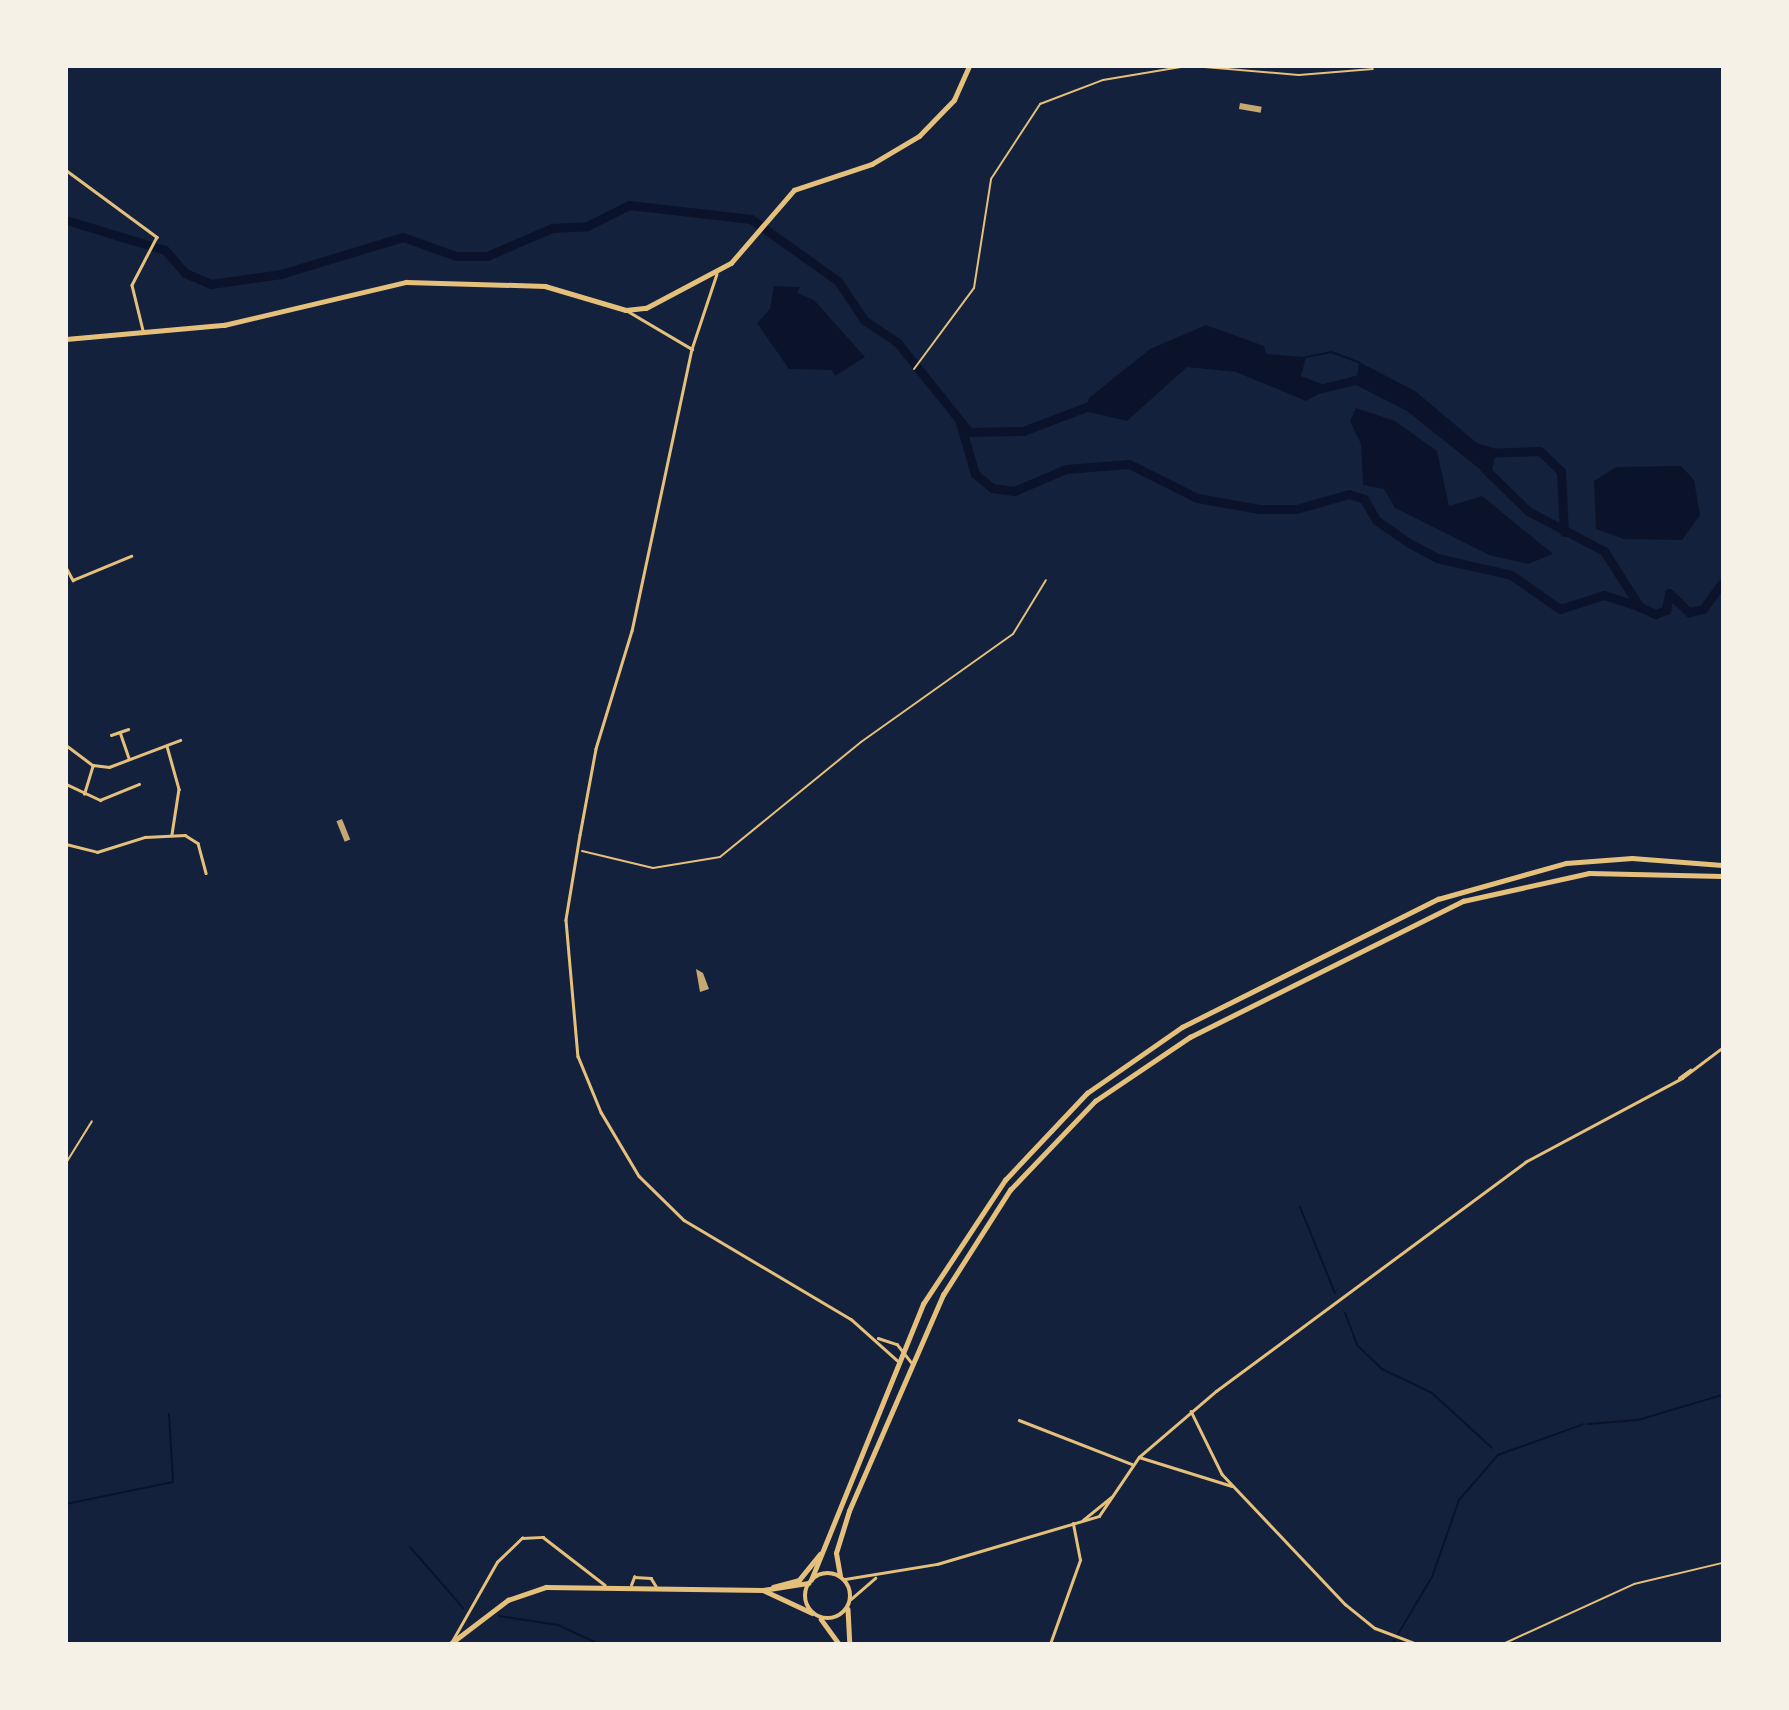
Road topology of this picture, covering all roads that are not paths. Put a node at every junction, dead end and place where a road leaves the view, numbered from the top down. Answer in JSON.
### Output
{"nodes":[{"id":1,"x":970,"y":66,"type":"edge"},
{"id":2,"x":66,"y":170,"type":"edge"},
{"id":3,"x":717,"y":275,"type":"junction"},
{"id":4,"x":626,"y":310,"type":"junction"},
{"id":5,"x":144,"y":332,"type":"junction"},
{"id":6,"x":66,"y":338,"type":"edge"},
{"id":7,"x":692,"y":349,"type":"junction"},
{"id":8,"x":131,"y":556,"type":"dead end"},
{"id":9,"x":66,"y":567,"type":"edge"},
{"id":10,"x":128,"y":729,"type":"dead end"},
{"id":11,"x":120,"y":732,"type":"junction"},
{"id":12,"x":111,"y":735,"type":"dead end"},
{"id":13,"x":180,"y":740,"type":"dead end"},
{"id":14,"x":66,"y":745,"type":"edge"},
{"id":15,"x":167,"y":746,"type":"junction"},
{"id":16,"x":130,"y":759,"type":"junction"},
{"id":17,"x":93,"y":765,"type":"junction"},
{"id":18,"x":66,"y":784,"type":"edge"},
{"id":19,"x":139,"y":784,"type":"dead end"},
{"id":20,"x":84,"y":794,"type":"junction"},
{"id":21,"x":172,"y":834,"type":"junction"},
{"id":22,"x":66,"y":844,"type":"edge"},
{"id":23,"x":1723,"y":865,"type":"edge"},
{"id":24,"x":206,"y":873,"type":"dead end"},
{"id":25,"x":1723,"y":876,"type":"edge"},
{"id":26,"x":1723,"y":1048,"type":"edge"},
{"id":27,"x":878,"y":1338,"type":"junction"},
{"id":28,"x":902,"y":1348,"type":"junction"},
{"id":29,"x":897,"y":1360,"type":"junction"},
{"id":30,"x":911,"y":1362,"type":"junction"},
{"id":31,"x":1191,"y":1411,"type":"junction"},
{"id":32,"x":1019,"y":1420,"type":"dead end"},
{"id":33,"x":1139,"y":1457,"type":"junction"},
{"id":34,"x":1132,"y":1464,"type":"junction"},
{"id":35,"x":1232,"y":1486,"type":"junction"},
{"id":36,"x":1073,"y":1523,"type":"junction"},
{"id":37,"x":825,"y":1550,"type":"junction"},
{"id":38,"x":842,"y":1578,"type":"junction"},
{"id":39,"x":875,"y":1578,"type":"junction"},
{"id":40,"x":810,"y":1582,"type":"junction"},
{"id":41,"x":604,"y":1585,"type":"junction"},
{"id":42,"x":766,"y":1589,"type":"junction"},
{"id":43,"x":851,"y":1599,"type":"junction"},
{"id":44,"x":848,"y":1608,"type":"junction"},
{"id":45,"x":812,"y":1613,"type":"junction"},
{"id":46,"x":820,"y":1618,"type":"junction"},
{"id":47,"x":450,"y":1643,"type":"edge"},
{"id":48,"x":839,"y":1643,"type":"edge"},
{"id":49,"x":850,"y":1643,"type":"edge"},
{"id":50,"x":1049,"y":1643,"type":"edge"},
{"id":51,"x":1417,"y":1643,"type":"edge"}],
"edges":[{"from":1,"to":3,"type":"main road"},
{"from":2,"to":5,"type":"street"},
{"from":3,"to":4,"type":"main road"},
{"from":3,"to":7,"type":"street"},
{"from":4,"to":5,"type":"main road"},
{"from":4,"to":7,"type":"street"},
{"from":5,"to":6,"type":"main road"},
{"from":7,"to":27,"type":"street"},
{"from":8,"to":9,"type":"street"},
{"from":10,"to":11,"type":"street"},
{"from":11,"to":12,"type":"street"},
{"from":11,"to":16,"type":"street"},
{"from":13,"to":15,"type":"street"},
{"from":14,"to":17,"type":"street"},
{"from":15,"to":16,"type":"street"},
{"from":15,"to":21,"type":"street"},
{"from":16,"to":17,"type":"street"},
{"from":17,"to":20,"type":"street"},
{"from":18,"to":20,"type":"street"},
{"from":19,"to":20,"type":"street"},
{"from":21,"to":22,"type":"street"},
{"from":21,"to":24,"type":"street"},
{"from":23,"to":28,"type":"main road"},
{"from":25,"to":30,"type":"main road"},
{"from":26,"to":31,"type":"street"},
{"from":27,"to":28,"type":"street"},
{"from":27,"to":29,"type":"street"},
{"from":28,"to":29,"type":"main road"},
{"from":28,"to":30,"type":"street"},
{"from":29,"to":37,"type":"main road"},
{"from":30,"to":38,"type":"main road"},
{"from":31,"to":33,"type":"street"},
{"from":31,"to":35,"type":"street"},
{"from":32,"to":34,"type":"street"},
{"from":33,"to":34,"type":"street"},
{"from":33,"to":35,"type":"street"},
{"from":34,"to":36,"type":"street"},
{"from":35,"to":51,"type":"street"},
{"from":36,"to":39,"type":"street"},
{"from":36,"to":50,"type":"street"},
{"from":37,"to":40,"type":"main road"},
{"from":37,"to":42,"type":"main road"},
{"from":38,"to":39,"type":"street"},
{"from":38,"to":40,"type":"main road"},
{"from":38,"to":43,"type":"main road"},
{"from":39,"to":43,"type":"street"},
{"from":40,"to":42,"type":"main road"},
{"from":40,"to":45,"type":"main road"},
{"from":41,"to":42,"type":"main road"},
{"from":41,"to":47,"type":"main road"},
{"from":41,"to":47,"type":"street"},
{"from":42,"to":45,"type":"main road"},
{"from":43,"to":44,"type":"main road"},
{"from":44,"to":46,"type":"main road"},
{"from":44,"to":49,"type":"main road"},
{"from":45,"to":46,"type":"main road"},
{"from":46,"to":48,"type":"main road"}]}
